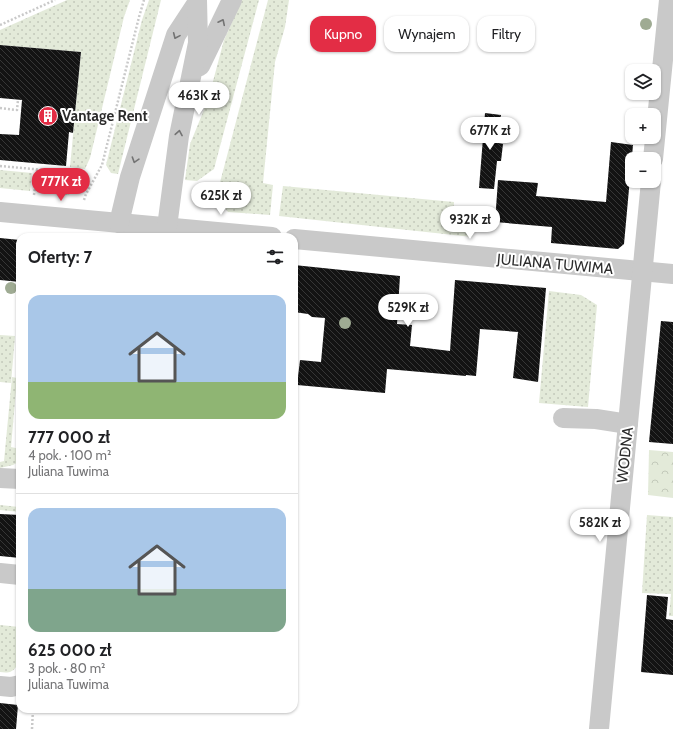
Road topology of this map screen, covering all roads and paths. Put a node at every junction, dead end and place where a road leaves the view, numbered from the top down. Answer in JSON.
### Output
{"nodes":[{"id":1,"x":55,"y":0,"type":"edge"},
{"id":2,"x":144,"y":0,"type":"edge"},
{"id":3,"x":232,"y":0,"type":"edge"},
{"id":4,"x":669,"y":0,"type":"edge"},
{"id":5,"x":197,"y":1,"type":"edge"},
{"id":6,"x":0,"y":25,"type":"edge"},
{"id":7,"x":186,"y":95,"type":"junction"},
{"id":8,"x":18,"y":100,"type":"dead end"},
{"id":9,"x":0,"y":108,"type":"edge"},
{"id":10,"x":655,"y":152,"type":"edge"},
{"id":11,"x":0,"y":166,"type":"edge"},
{"id":12,"x":37,"y":170,"type":"junction"},
{"id":13,"x":88,"y":174,"type":"dead end"},
{"id":14,"x":650,"y":188,"type":"edge"},
{"id":15,"x":34,"y":197,"type":"dead end"},
{"id":16,"x":0,"y":212,"type":"edge"},
{"id":17,"x":119,"y":223,"type":"junction"},
{"id":18,"x":80,"y":225,"type":"edge"},
{"id":19,"x":167,"y":227,"type":"junction"},
{"id":20,"x":230,"y":233,"type":"edge"},
{"id":21,"x":298,"y":239,"type":"edge"},
{"id":22,"x":643,"y":271,"type":"junction"},
{"id":23,"x":673,"y":274,"type":"edge"},
{"id":24,"x":563,"y":418,"type":"dead end"},
{"id":25,"x":628,"y":424,"type":"junction"},
{"id":26,"x":0,"y":478,"type":"edge"},
{"id":27,"x":16,"y":479,"type":"edge"},
{"id":28,"x":0,"y":573,"type":"edge"},
{"id":29,"x":16,"y":575,"type":"edge"},
{"id":30,"x":0,"y":686,"type":"edge"},
{"id":31,"x":16,"y":686,"type":"edge"},
{"id":32,"x":33,"y":713,"type":"edge"},
{"id":33,"x":32,"y":729,"type":"edge"},
{"id":34,"x":599,"y":729,"type":"edge"}],
"edges":[{"from":1,"to":6,"type":"path"},
{"from":2,"to":18,"type":"path"},
{"from":7,"to":3,"type":"street","one_way":true},
{"from":4,"to":10,"type":"street"},
{"from":5,"to":7,"type":"street"},
{"from":5,"to":17,"type":"street","one_way":true},
{"from":19,"to":7,"type":"street","one_way":true},
{"from":8,"to":9,"type":"path"},
{"from":11,"to":12,"type":"path"},
{"from":12,"to":13,"type":"path"},
{"from":12,"to":15,"type":"path"},
{"from":14,"to":22,"type":"street","name":"WODNA"},
{"from":16,"to":18,"type":"street"},
{"from":17,"to":18,"type":"street"},
{"from":17,"to":19,"type":"street"},
{"from":19,"to":20,"type":"street"},
{"from":21,"to":22,"type":"street","name":"JULIANA TUWIMA"},
{"from":22,"to":23,"type":"street","name":"JULIANA TUWIMA"},
{"from":22,"to":25,"type":"street","name":"WODNA"},
{"from":24,"to":25,"type":"street"},
{"from":25,"to":34,"type":"street","name":"WODNA"},
{"from":26,"to":27,"type":"street"},
{"from":28,"to":29,"type":"street"},
{"from":30,"to":31,"type":"street"},
{"from":32,"to":33,"type":"path"}]}
